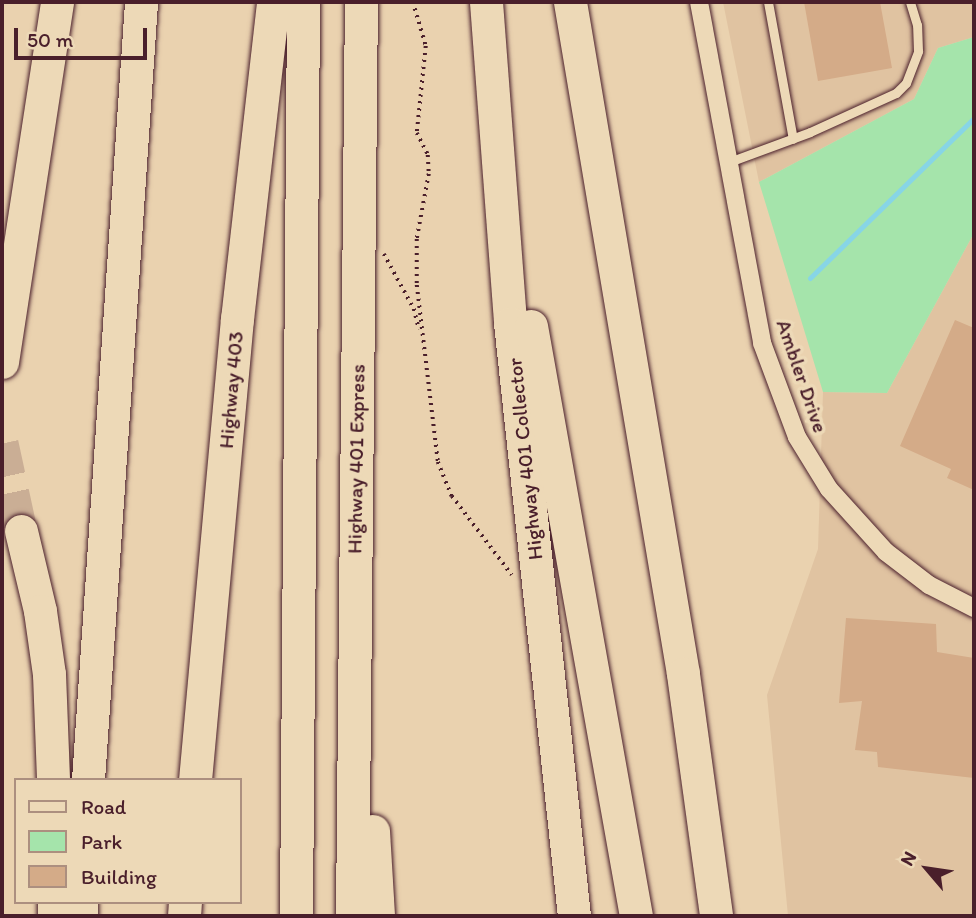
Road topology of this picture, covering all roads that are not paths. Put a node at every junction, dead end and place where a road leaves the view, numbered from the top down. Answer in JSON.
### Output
{"nodes":[{"id":1,"x":57,"y":2,"type":"edge"},
{"id":2,"x":141,"y":2,"type":"edge"},
{"id":3,"x":273,"y":2,"type":"edge"},
{"id":4,"x":303,"y":2,"type":"edge"},
{"id":5,"x":361,"y":2,"type":"edge"},
{"id":6,"x":486,"y":2,"type":"edge"},
{"id":7,"x":570,"y":2,"type":"edge"},
{"id":8,"x":699,"y":2,"type":"edge"},
{"id":9,"x":768,"y":2,"type":"edge"},
{"id":10,"x":910,"y":2,"type":"edge"},
{"id":11,"x":498,"y":139,"type":"junction"},
{"id":12,"x":793,"y":139,"type":"junction"},
{"id":13,"x":729,"y":162,"type":"junction"},
{"id":14,"x":2,"y":362,"type":"edge"},
{"id":15,"x":355,"y":508,"type":"junction"},
{"id":16,"x":21,"y":531,"type":"tunnel mouth"},
{"id":17,"x":974,"y":608,"type":"edge"},
{"id":18,"x":53,"y":778,"type":"edge"},
{"id":19,"x":88,"y":778,"type":"edge"},
{"id":20,"x":195,"y":778,"type":"edge"},
{"id":21,"x":296,"y":916,"type":"edge"},
{"id":22,"x":352,"y":916,"type":"edge"},
{"id":23,"x":378,"y":916,"type":"edge"},
{"id":24,"x":573,"y":916,"type":"edge"},
{"id":25,"x":636,"y":916,"type":"edge"},
{"id":26,"x":716,"y":916,"type":"edge"}],
"edges":[{"from":1,"to":14,"type":"highway"},
{"from":2,"to":19,"type":"highway"},
{"from":3,"to":20,"type":"highway","name":"Highway 403"},
{"from":4,"to":21,"type":"highway"},
{"from":5,"to":15,"type":"highway","name":"Highway 401 Express"},
{"from":6,"to":11,"type":"highway","name":"Highway 401 Collector"},
{"from":7,"to":26,"type":"highway"},
{"from":8,"to":13,"type":"street","name":"Ambler Drive"},
{"from":9,"to":12,"type":"lane"},
{"from":10,"to":12,"type":"lane"},
{"from":11,"to":24,"type":"highway","name":"Highway 401 Collector"},
{"from":11,"to":25,"type":"highway"},
{"from":12,"to":13,"type":"lane"},
{"from":13,"to":17,"type":"street","name":"Ambler Drive"},
{"from":15,"to":22,"type":"highway","name":"Highway 401 Express"},
{"from":15,"to":23,"type":"highway"},
{"from":16,"to":18,"type":"highway"}]}
